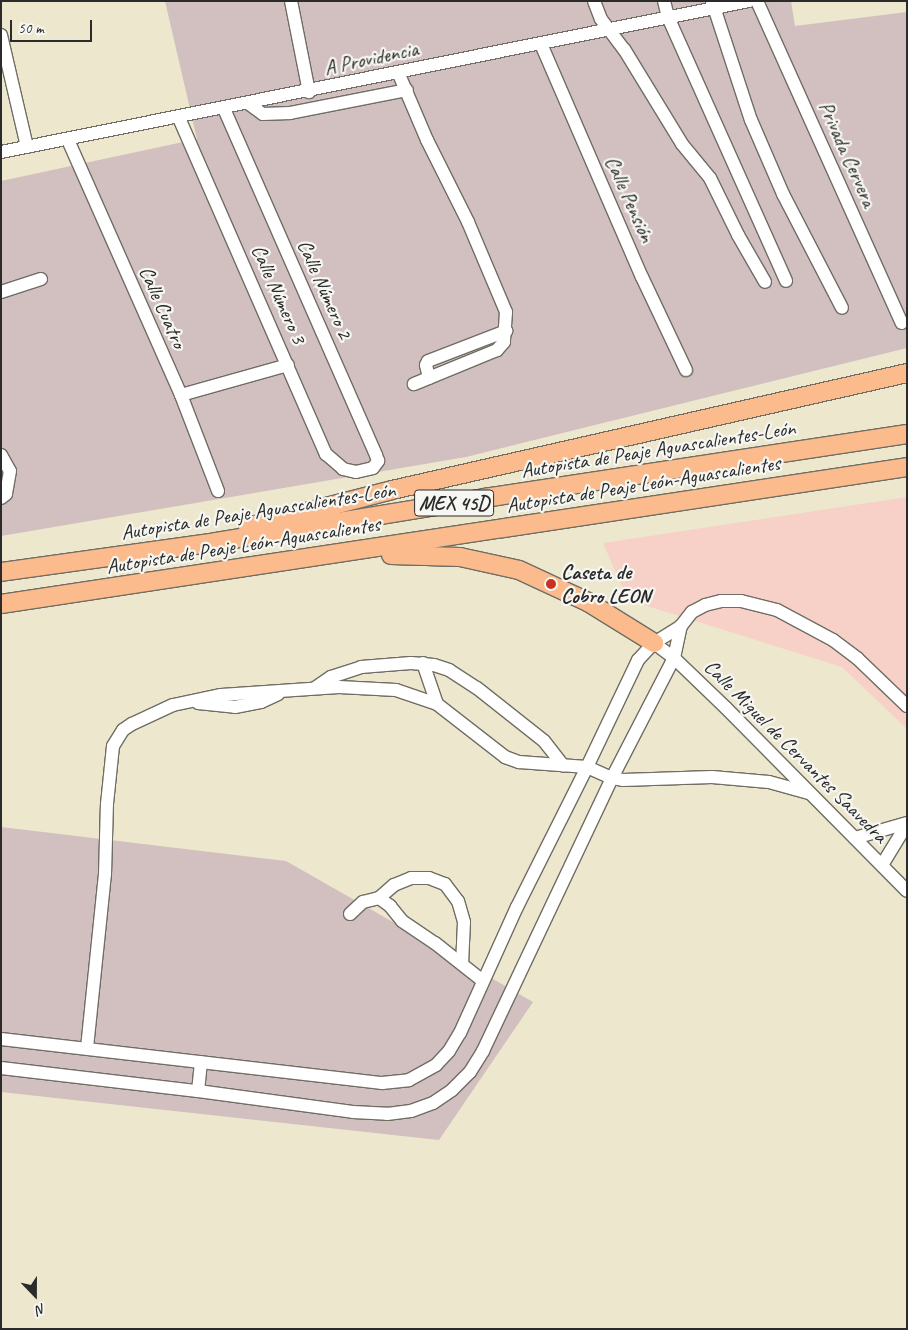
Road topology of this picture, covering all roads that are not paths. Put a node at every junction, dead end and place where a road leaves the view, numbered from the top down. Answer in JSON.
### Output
{"nodes":[{"id":1,"x":291,"y":1,"type":"edge"},
{"id":2,"x":594,"y":1,"type":"edge"},
{"id":3,"x":664,"y":1,"type":"edge"},
{"id":4,"x":749,"y":1,"type":"edge"},
{"id":5,"x":757,"y":1,"type":"edge"},
{"id":6,"x":713,"y":4,"type":"edge"},
{"id":7,"x":668,"y":17,"type":"junction"},
{"id":8,"x":608,"y":30,"type":"junction"},
{"id":9,"x":1,"y":35,"type":"edge"},
{"id":10,"x":541,"y":44,"type":"junction"},
{"id":11,"x":398,"y":72,"type":"junction"},
{"id":12,"x":407,"y":90,"type":"junction"},
{"id":13,"x":309,"y":92,"type":"junction"},
{"id":14,"x":249,"y":104,"type":"junction"},
{"id":15,"x":224,"y":109,"type":"junction"},
{"id":16,"x":179,"y":118,"type":"junction"},
{"id":17,"x":68,"y":140,"type":"junction"},
{"id":18,"x":27,"y":147,"type":"junction"},
{"id":19,"x":1,"y":152,"type":"edge"},
{"id":20,"x":41,"y":280,"type":"dead end"},
{"id":21,"x":786,"y":281,"type":"dead end"},
{"id":22,"x":765,"y":282,"type":"dead end"},
{"id":23,"x":1,"y":292,"type":"edge"},
{"id":24,"x":842,"y":308,"type":"dead end"},
{"id":25,"x":902,"y":323,"type":"dead end"},
{"id":26,"x":288,"y":365,"type":"junction"},
{"id":27,"x":686,"y":370,"type":"dead end"},
{"id":28,"x":907,"y":373,"type":"edge"},
{"id":29,"x":414,"y":384,"type":"dead end"},
{"id":30,"x":180,"y":395,"type":"junction"},
{"id":31,"x":907,"y":434,"type":"edge"},
{"id":32,"x":1,"y":455,"type":"edge"},
{"id":33,"x":907,"y":467,"type":"edge"},
{"id":34,"x":356,"y":472,"type":"joint"},
{"id":35,"x":218,"y":491,"type":"dead end"},
{"id":36,"x":1,"y":498,"type":"edge"},
{"id":37,"x":216,"y":542,"type":"junction"},
{"id":38,"x":1,"y":572,"type":"edge"},
{"id":39,"x":5,"y":604,"type":"edge"},
{"id":40,"x":681,"y":626,"type":"junction"},
{"id":41,"x":654,"y":642,"type":"junction"},
{"id":42,"x":674,"y":658,"type":"junction"},
{"id":43,"x":424,"y":663,"type":"junction"},
{"id":44,"x":314,"y":689,"type":"junction"},
{"id":45,"x":437,"y":704,"type":"junction"},
{"id":46,"x":907,"y":706,"type":"edge"},
{"id":47,"x":563,"y":765,"type":"junction"},
{"id":48,"x":588,"y":767,"type":"junction"},
{"id":49,"x":612,"y":778,"type":"junction"},
{"id":50,"x":809,"y":793,"type":"junction"},
{"id":51,"x":907,"y":823,"type":"edge"},
{"id":52,"x":855,"y":838,"type":"junction"},
{"id":53,"x":882,"y":865,"type":"junction"},
{"id":54,"x":907,"y":890,"type":"edge"},
{"id":55,"x":379,"y":898,"type":"junction"},
{"id":56,"x":350,"y":914,"type":"dead end"},
{"id":57,"x":462,"y":964,"type":"junction"},
{"id":58,"x":483,"y":980,"type":"junction"},
{"id":59,"x":1,"y":1039,"type":"edge"},
{"id":60,"x":87,"y":1048,"type":"junction"},
{"id":61,"x":201,"y":1062,"type":"junction"},
{"id":62,"x":1,"y":1068,"type":"edge"},
{"id":63,"x":198,"y":1091,"type":"junction"}],
"edges":[{"from":1,"to":13,"type":"street"},
{"from":2,"to":8,"type":"street"},
{"from":3,"to":7,"type":"street"},
{"from":4,"to":6,"type":"street","name":"A Providencia"},
{"from":5,"to":25,"type":"street","name":"Privada Cervera"},
{"from":6,"to":7,"type":"street","name":"A Providencia"},
{"from":6,"to":24,"type":"street"},
{"from":7,"to":8,"type":"street","name":"A Providencia"},
{"from":7,"to":21,"type":"street"},
{"from":8,"to":10,"type":"street","name":"A Providencia"},
{"from":8,"to":22,"type":"street"},
{"from":9,"to":18,"type":"street"},
{"from":10,"to":11,"type":"street","name":"A Providencia"},
{"from":10,"to":27,"type":"street","name":"Calle Pensión"},
{"from":11,"to":12,"type":"street"},
{"from":11,"to":13,"type":"street","name":"A Providencia"},
{"from":12,"to":14,"type":"street"},
{"from":12,"to":29,"type":"street"},
{"from":13,"to":14,"type":"street","name":"A Providencia"},
{"from":14,"to":15,"type":"street","name":"A Providencia"},
{"from":15,"to":16,"type":"street","name":"A Providencia"},
{"from":15,"to":34,"type":"street","name":"Calle Número 2"},
{"from":16,"to":17,"type":"street","name":"A Providencia"},
{"from":16,"to":26,"type":"street","name":"Calle Número 3"},
{"from":17,"to":18,"type":"street","name":"A Providencia"},
{"from":17,"to":30,"type":"street","name":"Calle Cuatro"},
{"from":18,"to":19,"type":"street","name":"A Providencia"},
{"from":20,"to":23,"type":"street"},
{"from":26,"to":30,"type":"street"},
{"from":26,"to":34,"type":"street","name":"Calle Número 3"},
{"from":28,"to":37,"type":"highway"},
{"from":30,"to":35,"type":"street","name":"Calle Cuatro"},
{"from":31,"to":37,"type":"highway","name":"Autopista de Peaje Aguascalientes-León","number":"MEX 45D"},
{"from":32,"to":36,"type":"street"},
{"from":33,"to":39,"type":"highway","name":"Autopista de Peaje León-Aguascalientes","number":"MEX 45D"},
{"from":37,"to":38,"type":"highway","name":"Autopista de Peaje Aguascalientes-León","number":"MEX 45D"},
{"from":39,"to":41,"type":"highway"},
{"from":40,"to":41,"type":"street"},
{"from":40,"to":42,"type":"street"},
{"from":40,"to":46,"type":"street"},
{"from":41,"to":42,"type":"street","name":"Calle Miguel de Cervantes Saavedra"},
{"from":41,"to":48,"type":"street"},
{"from":42,"to":49,"type":"street"},
{"from":42,"to":50,"type":"street","name":"Calle Miguel de Cervantes Saavedra"},
{"from":43,"to":44,"type":"street"},
{"from":43,"to":45,"type":"street"},
{"from":43,"to":47,"type":"street"},
{"from":44,"to":45,"type":"street"},
{"from":44,"to":60,"type":"street"},
{"from":45,"to":47,"type":"street"},
{"from":47,"to":48,"type":"street"},
{"from":48,"to":49,"type":"street"},
{"from":48,"to":58,"type":"street"},
{"from":49,"to":50,"type":"street"},
{"from":49,"to":63,"type":"street"},
{"from":50,"to":52,"type":"street","name":"Calle Miguel de Cervantes Saavedra"},
{"from":51,"to":52,"type":"street"},
{"from":51,"to":53,"type":"street"},
{"from":52,"to":53,"type":"street","name":"Calle Miguel de Cervantes Saavedra"},
{"from":53,"to":54,"type":"street","name":"Calle Miguel de Cervantes Saavedra"},
{"from":55,"to":56,"type":"street"},
{"from":55,"to":57,"type":"street"},
{"from":55,"to":57,"type":"street"},
{"from":57,"to":58,"type":"street"},
{"from":58,"to":61,"type":"street"},
{"from":59,"to":60,"type":"street"},
{"from":60,"to":61,"type":"street"},
{"from":61,"to":63,"type":"street"},
{"from":62,"to":63,"type":"street"}]}
